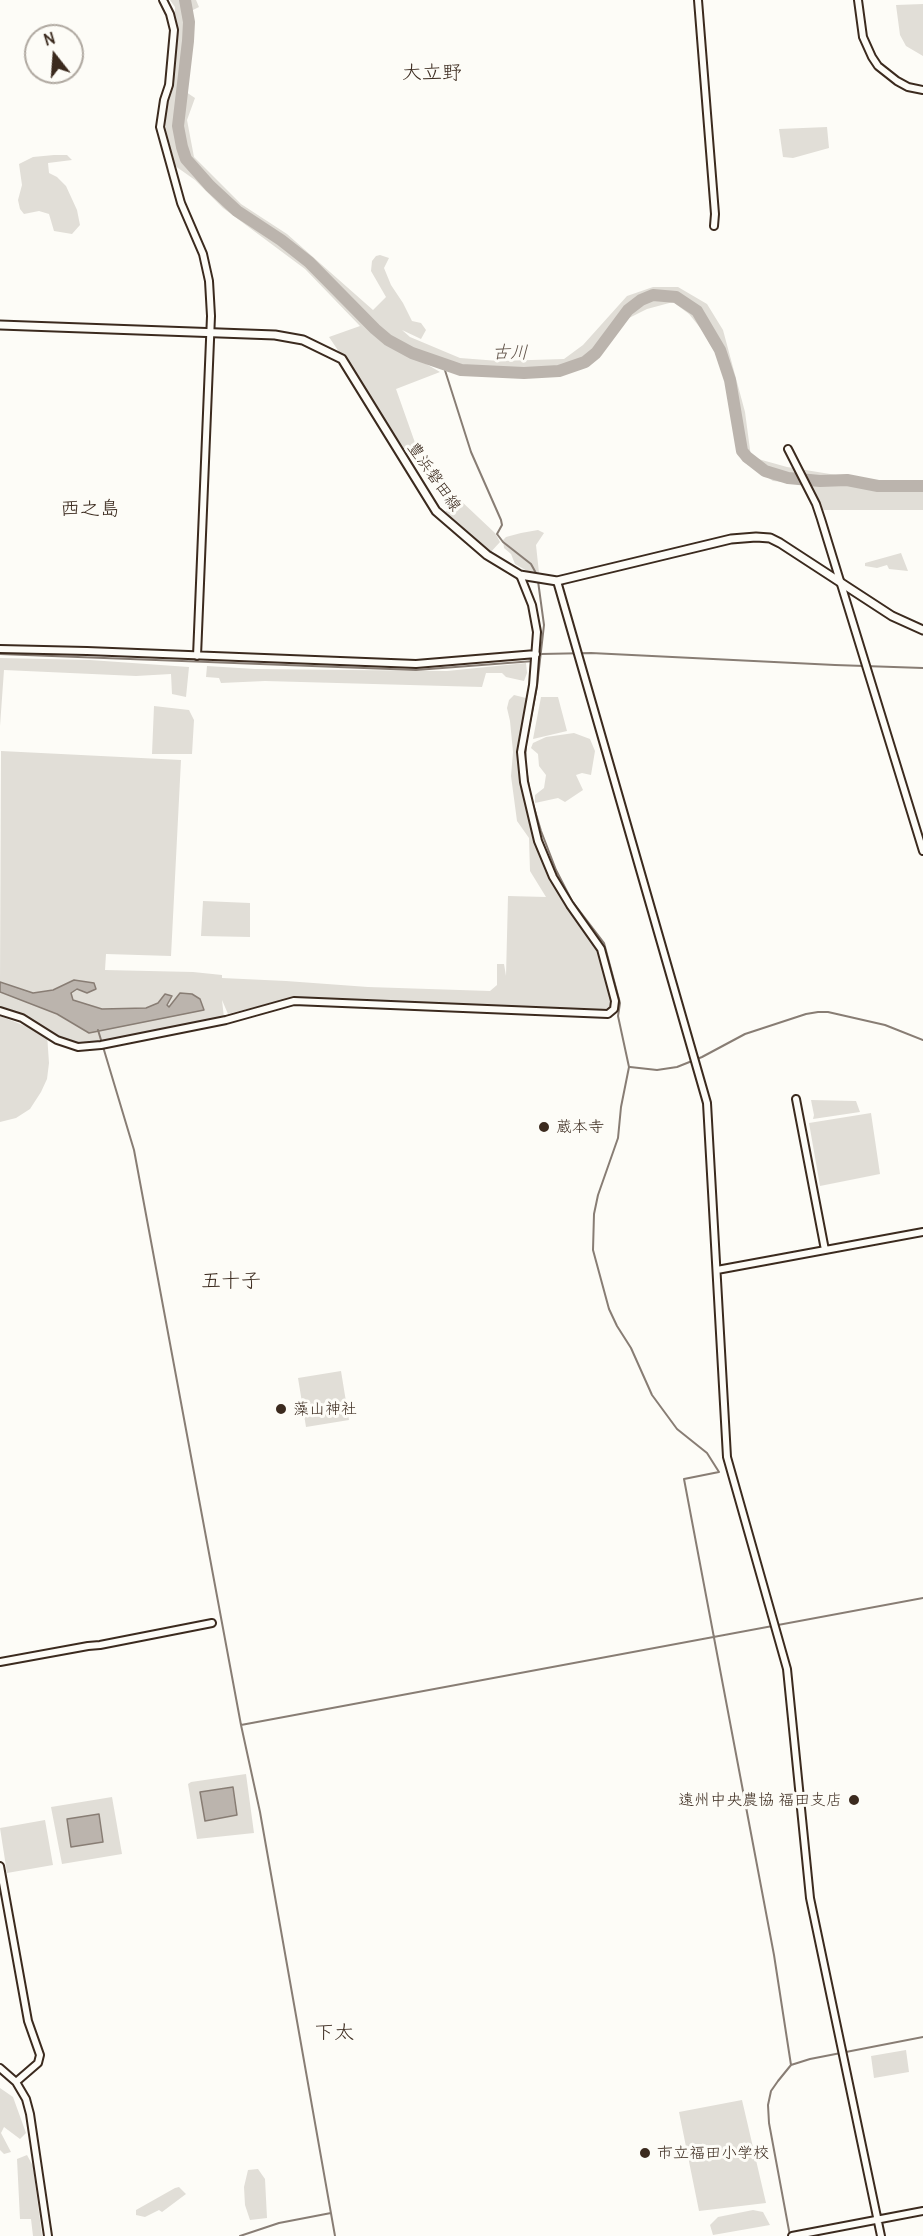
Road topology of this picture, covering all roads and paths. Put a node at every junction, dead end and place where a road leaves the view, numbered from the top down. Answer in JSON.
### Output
{"nodes":[{"id":1,"x":163,"y":0,"type":"edge"},
{"id":2,"x":698,"y":0,"type":"edge"},
{"id":3,"x":858,"y":0,"type":"edge"},
{"id":4,"x":923,"y":90,"type":"edge"},
{"id":5,"x":714,"y":226,"type":"dead end"},
{"id":6,"x":0,"y":325,"type":"edge"},
{"id":7,"x":210,"y":333,"type":"junction"},
{"id":8,"x":788,"y":449,"type":"dead end"},
{"id":9,"x":520,"y":575,"type":"junction"},
{"id":10,"x":557,"y":581,"type":"junction"},
{"id":11,"x":840,"y":581,"type":"junction"},
{"id":12,"x":923,"y":630,"type":"edge"},
{"id":13,"x":0,"y":650,"type":"edge"},
{"id":14,"x":536,"y":654,"type":"junction"},
{"id":15,"x":196,"y":656,"type":"junction"},
{"id":16,"x":923,"y":851,"type":"edge"},
{"id":17,"x":0,"y":1011,"type":"edge"},
{"id":18,"x":796,"y":1099,"type":"dead end"},
{"id":19,"x":923,"y":1232,"type":"edge"},
{"id":20,"x":825,"y":1250,"type":"junction"},
{"id":21,"x":717,"y":1270,"type":"junction"},
{"id":22,"x":212,"y":1623,"type":"dead end"},
{"id":23,"x":0,"y":1662,"type":"edge"},
{"id":24,"x":0,"y":1866,"type":"edge"},
{"id":25,"x":0,"y":2068,"type":"edge"},
{"id":26,"x":16,"y":2082,"type":"junction"},
{"id":27,"x":923,"y":2211,"type":"edge"},
{"id":28,"x":878,"y":2220,"type":"junction"},
{"id":29,"x":48,"y":2236,"type":"edge"},
{"id":30,"x":792,"y":2236,"type":"edge"},
{"id":31,"x":881,"y":2236,"type":"edge"}],
"edges":[{"from":1,"to":7,"type":"street"},
{"from":2,"to":5,"type":"street"},
{"from":3,"to":4,"type":"street"},
{"from":6,"to":7,"type":"main road","name":"豊浜磐田線"},
{"from":7,"to":9,"type":"main road","name":"豊浜磐田線"},
{"from":7,"to":15,"type":"street"},
{"from":8,"to":11,"type":"street"},
{"from":9,"to":10,"type":"main road","name":"豊浜磐田線"},
{"from":9,"to":14,"type":"street"},
{"from":10,"to":11,"type":"main road","name":"豊浜磐田線"},
{"from":10,"to":21,"type":"street"},
{"from":11,"to":12,"type":"main road","name":"豊浜磐田線"},
{"from":11,"to":16,"type":"street"},
{"from":13,"to":15,"type":"street"},
{"from":14,"to":15,"type":"street"},
{"from":14,"to":17,"type":"street"},
{"from":18,"to":20,"type":"street"},
{"from":19,"to":20,"type":"street"},
{"from":20,"to":21,"type":"street"},
{"from":21,"to":28,"type":"street"},
{"from":22,"to":23,"type":"street"},
{"from":24,"to":26,"type":"street"},
{"from":25,"to":26,"type":"street"},
{"from":26,"to":29,"type":"street"},
{"from":27,"to":28,"type":"street"},
{"from":28,"to":30,"type":"street"},
{"from":28,"to":31,"type":"street"}]}
